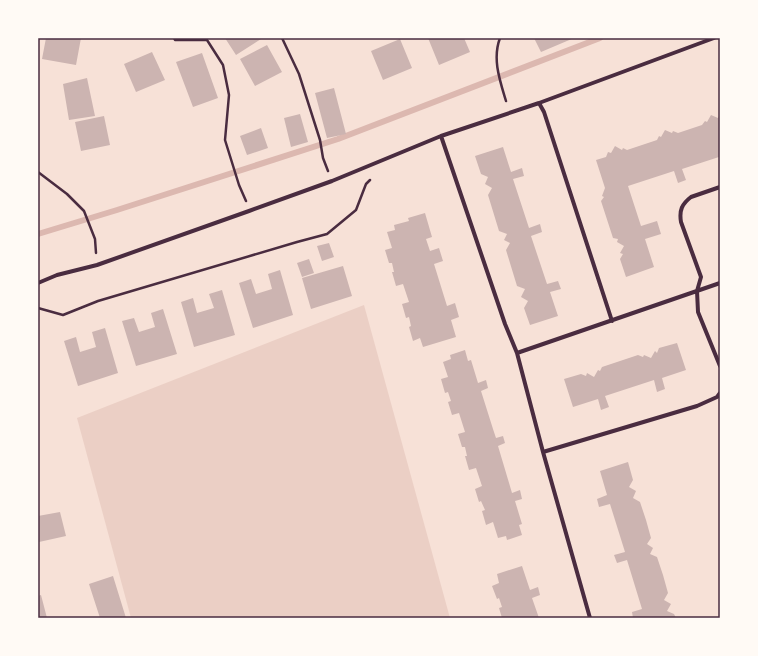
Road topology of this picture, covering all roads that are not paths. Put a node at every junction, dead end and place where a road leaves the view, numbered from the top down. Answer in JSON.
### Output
{"nodes":[{"id":1,"x":714,"y":38,"type":"edge"},
{"id":2,"x":539,"y":103,"type":"junction"},
{"id":3,"x":441,"y":136,"type":"junction"},
{"id":4,"x":720,"y":188,"type":"edge"},
{"id":5,"x":720,"y":283,"type":"edge"},
{"id":6,"x":38,"y":284,"type":"edge"},
{"id":7,"x":697,"y":291,"type":"junction"},
{"id":8,"x":612,"y":320,"type":"junction"},
{"id":9,"x":517,"y":353,"type":"junction"},
{"id":10,"x":720,"y":366,"type":"edge"},
{"id":11,"x":720,"y":393,"type":"edge"},
{"id":12,"x":543,"y":452,"type":"junction"},
{"id":13,"x":590,"y":618,"type":"edge"}],
"edges":[{"from":1,"to":2,"type":"street"},
{"from":2,"to":3,"type":"street"},
{"from":2,"to":8,"type":"street"},
{"from":3,"to":6,"type":"street"},
{"from":3,"to":9,"type":"street"},
{"from":4,"to":7,"type":"street"},
{"from":5,"to":7,"type":"street"},
{"from":7,"to":8,"type":"street"},
{"from":7,"to":10,"type":"street"},
{"from":8,"to":9,"type":"street"},
{"from":9,"to":12,"type":"street"},
{"from":11,"to":12,"type":"street"},
{"from":12,"to":13,"type":"street"}]}
